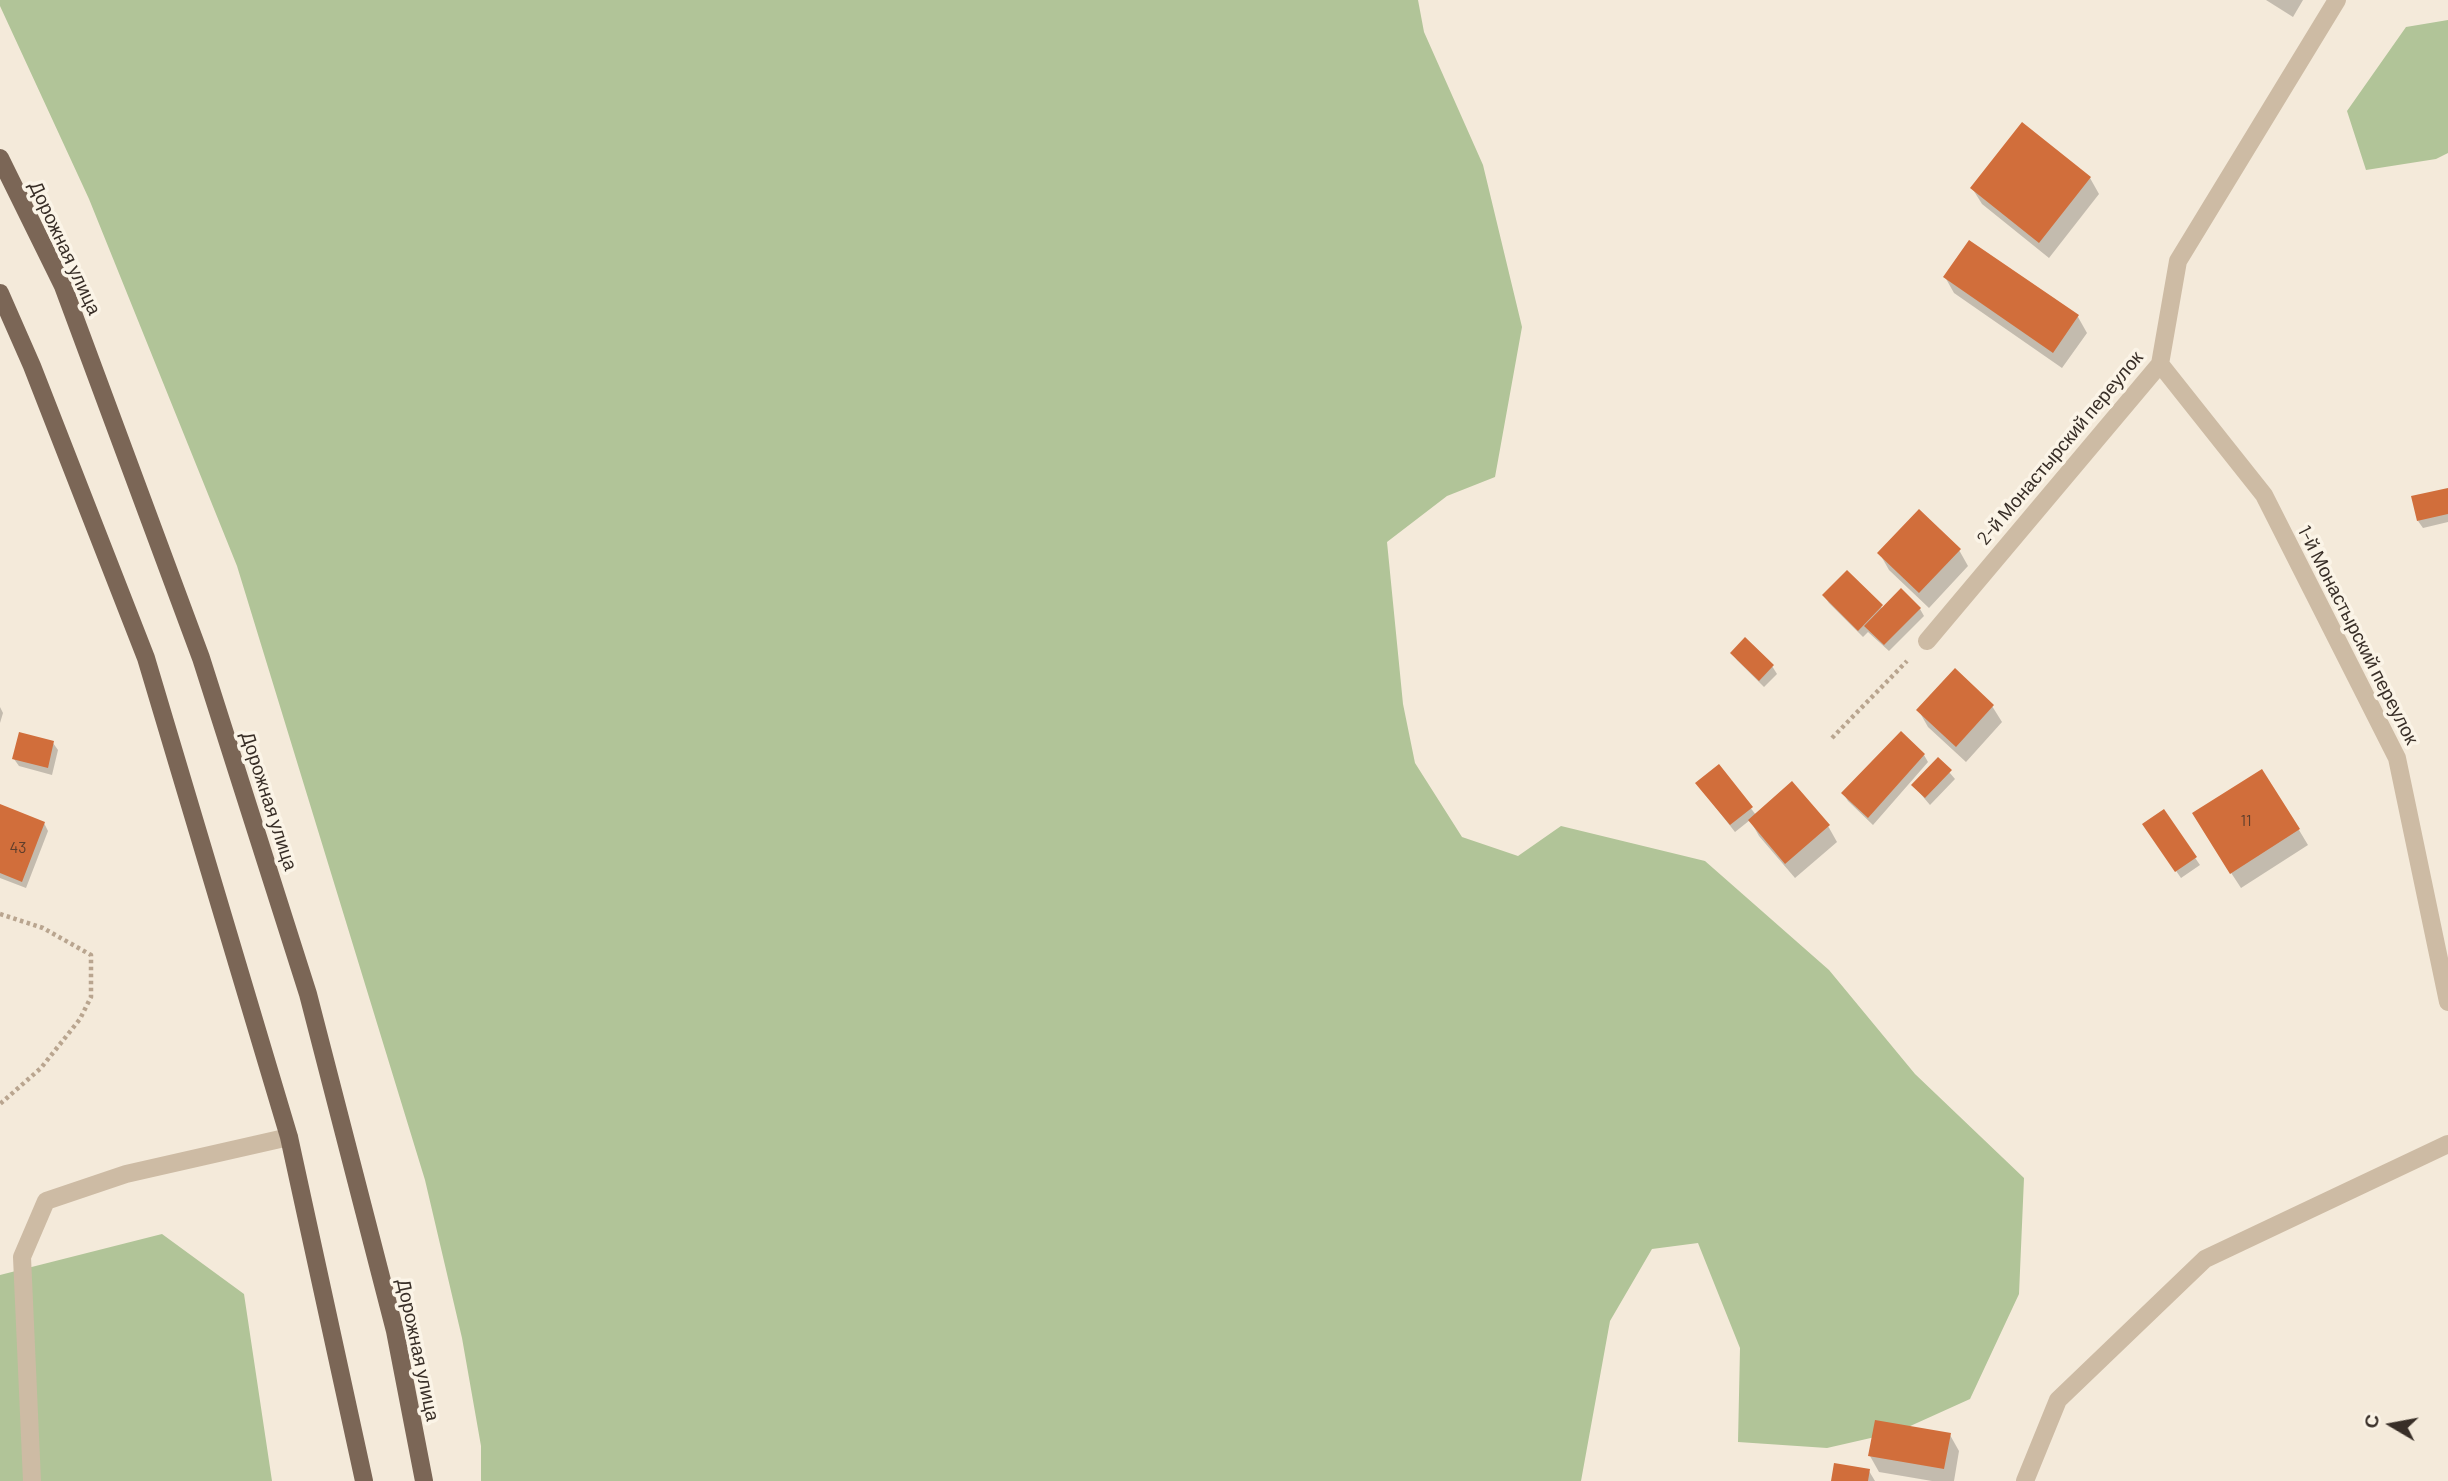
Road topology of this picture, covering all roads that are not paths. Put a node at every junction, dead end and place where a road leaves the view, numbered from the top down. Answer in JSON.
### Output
{"nodes":[{"id":1,"x":2337,"y":0,"type":"edge"},
{"id":2,"x":0,"y":158,"type":"edge"},
{"id":3,"x":0,"y":293,"type":"edge"},
{"id":4,"x":2160,"y":364,"type":"junction"},
{"id":5,"x":1927,"y":640,"type":"road end"},
{"id":6,"x":2448,"y":1002,"type":"edge"},
{"id":7,"x":289,"y":1137,"type":"junction"},
{"id":8,"x":2448,"y":1143,"type":"edge"},
{"id":9,"x":32,"y":1481,"type":"edge"},
{"id":10,"x":365,"y":1481,"type":"edge"},
{"id":11,"x":424,"y":1481,"type":"edge"},
{"id":12,"x":2025,"y":1481,"type":"edge"}],
"edges":[{"from":1,"to":4,"type":"lane","name":"2-й Монастырский переулок"},
{"from":2,"to":11,"type":"main road","name":"Дорожная улица"},
{"from":3,"to":7,"type":"main road"},
{"from":4,"to":5,"type":"lane","name":"2-й Монастырский переулок"},
{"from":4,"to":6,"type":"lane","name":"1-й Монастырский переулок"},
{"from":7,"to":9,"type":"lane"},
{"from":7,"to":10,"type":"main road"},
{"from":8,"to":12,"type":"lane"}]}
